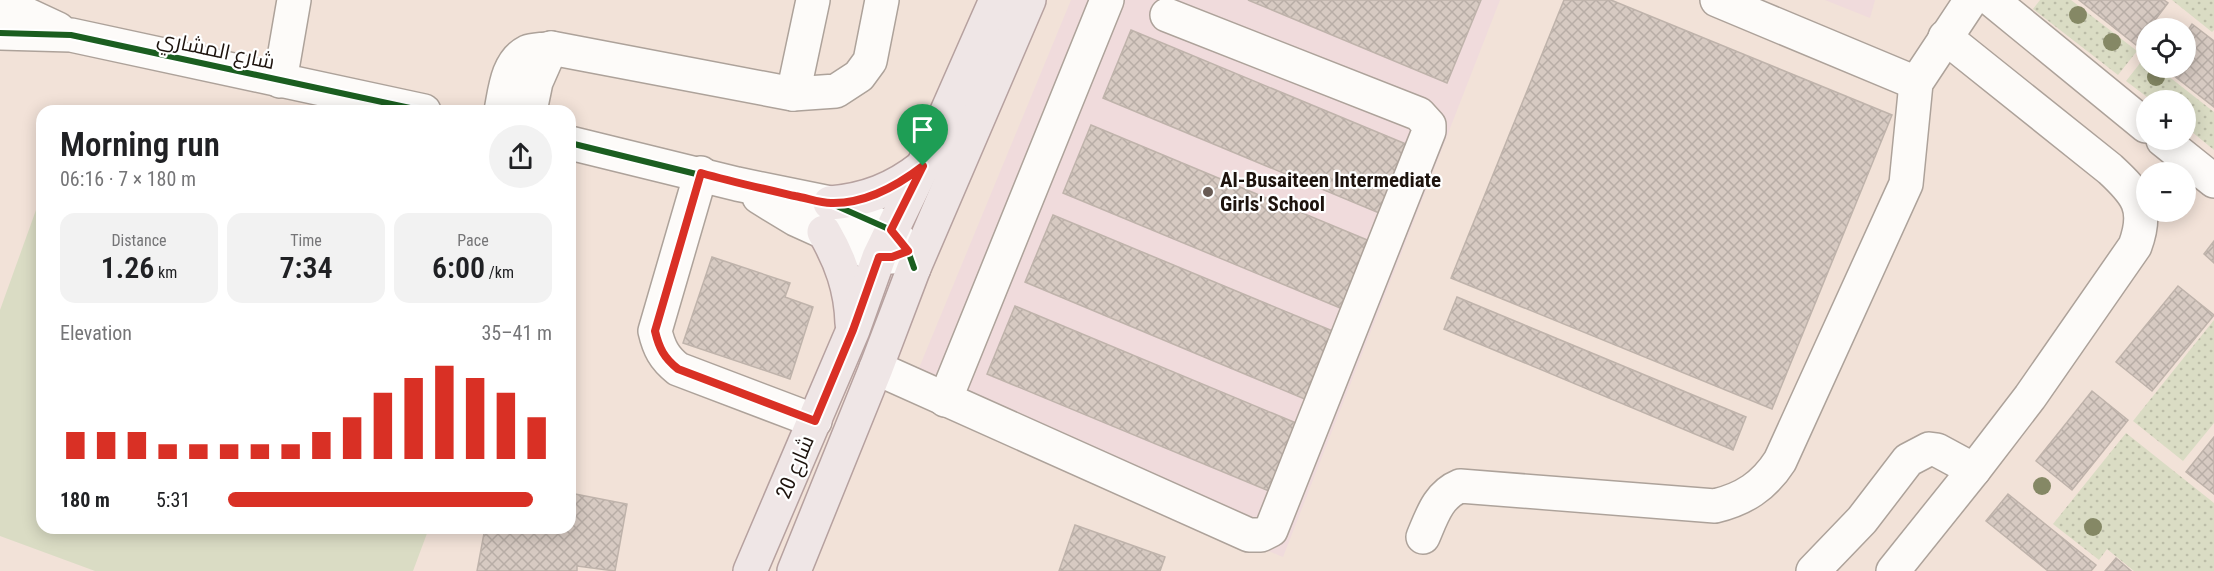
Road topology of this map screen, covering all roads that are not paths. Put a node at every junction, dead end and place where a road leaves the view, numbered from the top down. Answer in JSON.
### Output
{"nodes":[{"id":1,"x":294,"y":0,"type":"edge"},
{"id":2,"x":813,"y":0,"type":"edge"},
{"id":3,"x":882,"y":0,"type":"edge"},
{"id":4,"x":996,"y":0,"type":"edge"},
{"id":5,"x":1029,"y":0,"type":"edge"},
{"id":6,"x":1107,"y":0,"type":"edge"},
{"id":7,"x":1717,"y":0,"type":"edge"},
{"id":8,"x":1971,"y":0,"type":"edge"},
{"id":9,"x":1992,"y":0,"type":"edge"},
{"id":10,"x":0,"y":3,"type":"edge"},
{"id":11,"x":1167,"y":15,"type":"dead end"},
{"id":12,"x":0,"y":33,"type":"edge"},
{"id":13,"x":71,"y":35,"type":"junction"},
{"id":14,"x":1945,"y":37,"type":"junction"},
{"id":15,"x":551,"y":48,"type":"junction"},
{"id":16,"x":280,"y":81,"type":"junction"},
{"id":17,"x":1916,"y":83,"type":"junction"},
{"id":18,"x":794,"y":94,"type":"junction"},
{"id":19,"x":395,"y":105,"type":"edge"},
{"id":20,"x":502,"y":105,"type":"edge"},
{"id":21,"x":531,"y":105,"type":"edge"},
{"id":22,"x":2136,"y":118,"type":"edge"},
{"id":23,"x":576,"y":143,"type":"edge"},
{"id":24,"x":2175,"y":150,"type":"edge"},
{"id":25,"x":923,"y":166,"type":"junction"},
{"id":26,"x":701,"y":173,"type":"junction"},
{"id":27,"x":2214,"y":181,"type":"edge"},
{"id":28,"x":827,"y":218,"type":"junction"},
{"id":29,"x":903,"y":250,"type":"junction"},
{"id":30,"x":853,"y":330,"type":"junction"},
{"id":31,"x":876,"y":368,"type":"junction"},
{"id":32,"x":945,"y":400,"type":"junction"},
{"id":33,"x":815,"y":421,"type":"junction"},
{"id":34,"x":1974,"y":471,"type":"junction"},
{"id":35,"x":1423,"y":537,"type":"dead end"},
{"id":36,"x":750,"y":571,"type":"edge"},
{"id":37,"x":794,"y":571,"type":"edge"},
{"id":38,"x":1813,"y":571,"type":"edge"},
{"id":39,"x":1893,"y":571,"type":"edge"}],
"edges":[{"from":1,"to":16,"type":"street"},
{"from":2,"to":18,"type":"street"},
{"from":3,"to":18,"type":"street"},
{"from":4,"to":25,"type":"main road","name":"شارع 20"},
{"from":5,"to":29,"type":"main road","name":"شارع 20"},
{"from":6,"to":32,"type":"street"},
{"from":7,"to":17,"type":"street"},
{"from":8,"to":14,"type":"street"},
{"from":9,"to":22,"type":"street"},
{"from":10,"to":13,"type":"street","name":"شارع المشاري"},
{"from":11,"to":32,"type":"street"},
{"from":12,"to":13,"type":"street","name":"شارع المشاري"},
{"from":13,"to":16,"type":"street","name":"شارع المشاري"},
{"from":14,"to":17,"type":"street"},
{"from":14,"to":34,"type":"street"},
{"from":15,"to":18,"type":"street"},
{"from":15,"to":20,"type":"street"},
{"from":15,"to":21,"type":"street"},
{"from":16,"to":19,"type":"street","name":"شارع المشاري"},
{"from":17,"to":35,"type":"street"},
{"from":23,"to":26,"type":"street"},
{"from":24,"to":27,"type":"street"},
{"from":25,"to":28,"type":"main road"},
{"from":25,"to":29,"type":"main road","name":"شارع 20"},
{"from":26,"to":28,"type":"street"},
{"from":26,"to":33,"type":"street"},
{"from":28,"to":29,"type":"street"},
{"from":28,"to":30,"type":"main road"},
{"from":29,"to":30,"type":"main road","name":"شارع 20"},
{"from":29,"to":31,"type":"main road","name":"شارع 20"},
{"from":30,"to":33,"type":"main road","name":"شارع 20"},
{"from":31,"to":32,"type":"street"},
{"from":31,"to":37,"type":"main road","name":"شارع 20"},
{"from":33,"to":36,"type":"main road","name":"شارع 20"},
{"from":34,"to":38,"type":"street"},
{"from":34,"to":39,"type":"street"}]}
